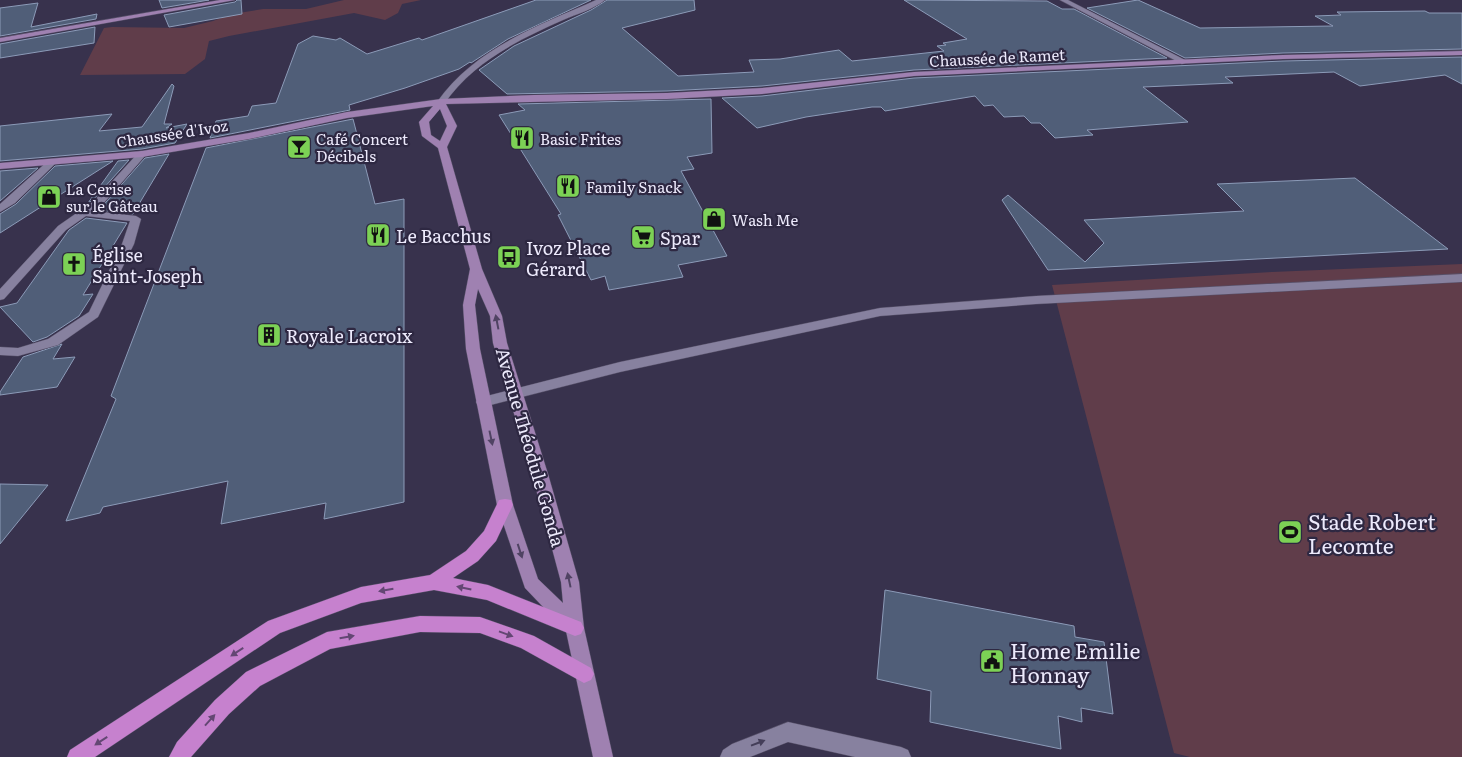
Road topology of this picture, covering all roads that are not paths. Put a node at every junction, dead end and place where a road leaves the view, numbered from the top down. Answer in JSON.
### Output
{"nodes":[{"id":1,"x":232,"y":0,"type":"edge"},
{"id":2,"x":602,"y":0,"type":"edge"},
{"id":3,"x":1063,"y":0,"type":"edge"},
{"id":4,"x":0,"y":40,"type":"edge"},
{"id":5,"x":1462,"y":53,"type":"edge"},
{"id":6,"x":1185,"y":62,"type":"junction"},
{"id":7,"x":442,"y":102,"type":"junction"},
{"id":8,"x":442,"y":147,"type":"junction"},
{"id":9,"x":142,"y":154,"type":"junction"},
{"id":10,"x":52,"y":162,"type":"junction"},
{"id":11,"x":0,"y":166,"type":"edge"},
{"id":12,"x":0,"y":209,"type":"edge"},
{"id":13,"x":86,"y":213,"type":"junction"},
{"id":14,"x":476,"y":269,"type":"junction"},
{"id":15,"x":1462,"y":278,"type":"edge"},
{"id":16,"x":0,"y":296,"type":"edge"},
{"id":17,"x":0,"y":351,"type":"edge"},
{"id":18,"x":514,"y":393,"type":"junction"},
{"id":19,"x":483,"y":402,"type":"junction"},
{"id":20,"x":505,"y":505,"type":"junction"},
{"id":21,"x":434,"y":582,"type":"junction"},
{"id":22,"x":575,"y":628,"type":"junction"},
{"id":23,"x":584,"y":674,"type":"junction"},
{"id":24,"x":788,"y":732,"type":"joint"},
{"id":25,"x":76,"y":757,"type":"edge"},
{"id":26,"x":179,"y":757,"type":"edge"},
{"id":27,"x":603,"y":757,"type":"edge"},
{"id":28,"x":730,"y":757,"type":"edge"},
{"id":29,"x":901,"y":757,"type":"edge"}],
"edges":[{"from":1,"to":4,"type":"main road"},
{"from":2,"to":7,"type":"street"},
{"from":3,"to":6,"type":"street"},
{"from":5,"to":6,"type":"main road","name":"Chaussée de Ramet"},
{"from":6,"to":7,"type":"main road","name":"Chaussée de Ramet"},
{"from":7,"to":8,"type":"main road"},
{"from":7,"to":8,"type":"main road","name":"Avenue Théodule Gonda"},
{"from":7,"to":9,"type":"main road","name":"Chaussée d'Ivoz"},
{"from":8,"to":14,"type":"main road","name":"Avenue Théodule Gonda"},
{"from":9,"to":10,"type":"main road","name":"Chaussée d'Ivoz"},
{"from":9,"to":13,"type":"street"},
{"from":10,"to":11,"type":"main road","name":"Chaussée d'Ivoz"},
{"from":10,"to":12,"type":"street"},
{"from":13,"to":16,"type":"street"},
{"from":13,"to":17,"type":"street"},
{"from":18,"to":14,"type":"main road","name":"Avenue Théodule Gonda","one_way":true},
{"from":14,"to":19,"type":"main road","name":"Avenue Théodule Gonda"},
{"from":15,"to":18,"type":"street"},
{"from":18,"to":19,"type":"street"},
{"from":22,"to":18,"type":"main road","name":"Avenue Théodule Gonda","one_way":true},
{"from":19,"to":20,"type":"main road","name":"Avenue Théodule Gonda","one_way":true},
{"from":20,"to":21,"type":"highway"},
{"from":20,"to":22,"type":"main road","name":"Avenue Théodule Gonda","one_way":true},
{"from":22,"to":21,"type":"highway","one_way":true},
{"from":21,"to":25,"type":"highway","one_way":true},
{"from":22,"to":23,"type":"main road","name":"Avenue Théodule Gonda"},
{"from":26,"to":23,"type":"highway","one_way":true},
{"from":23,"to":27,"type":"main road","name":"Avenue Théodule Gonda"},
{"from":28,"to":24,"type":"street","one_way":true},
{"from":24,"to":29,"type":"street"}]}
